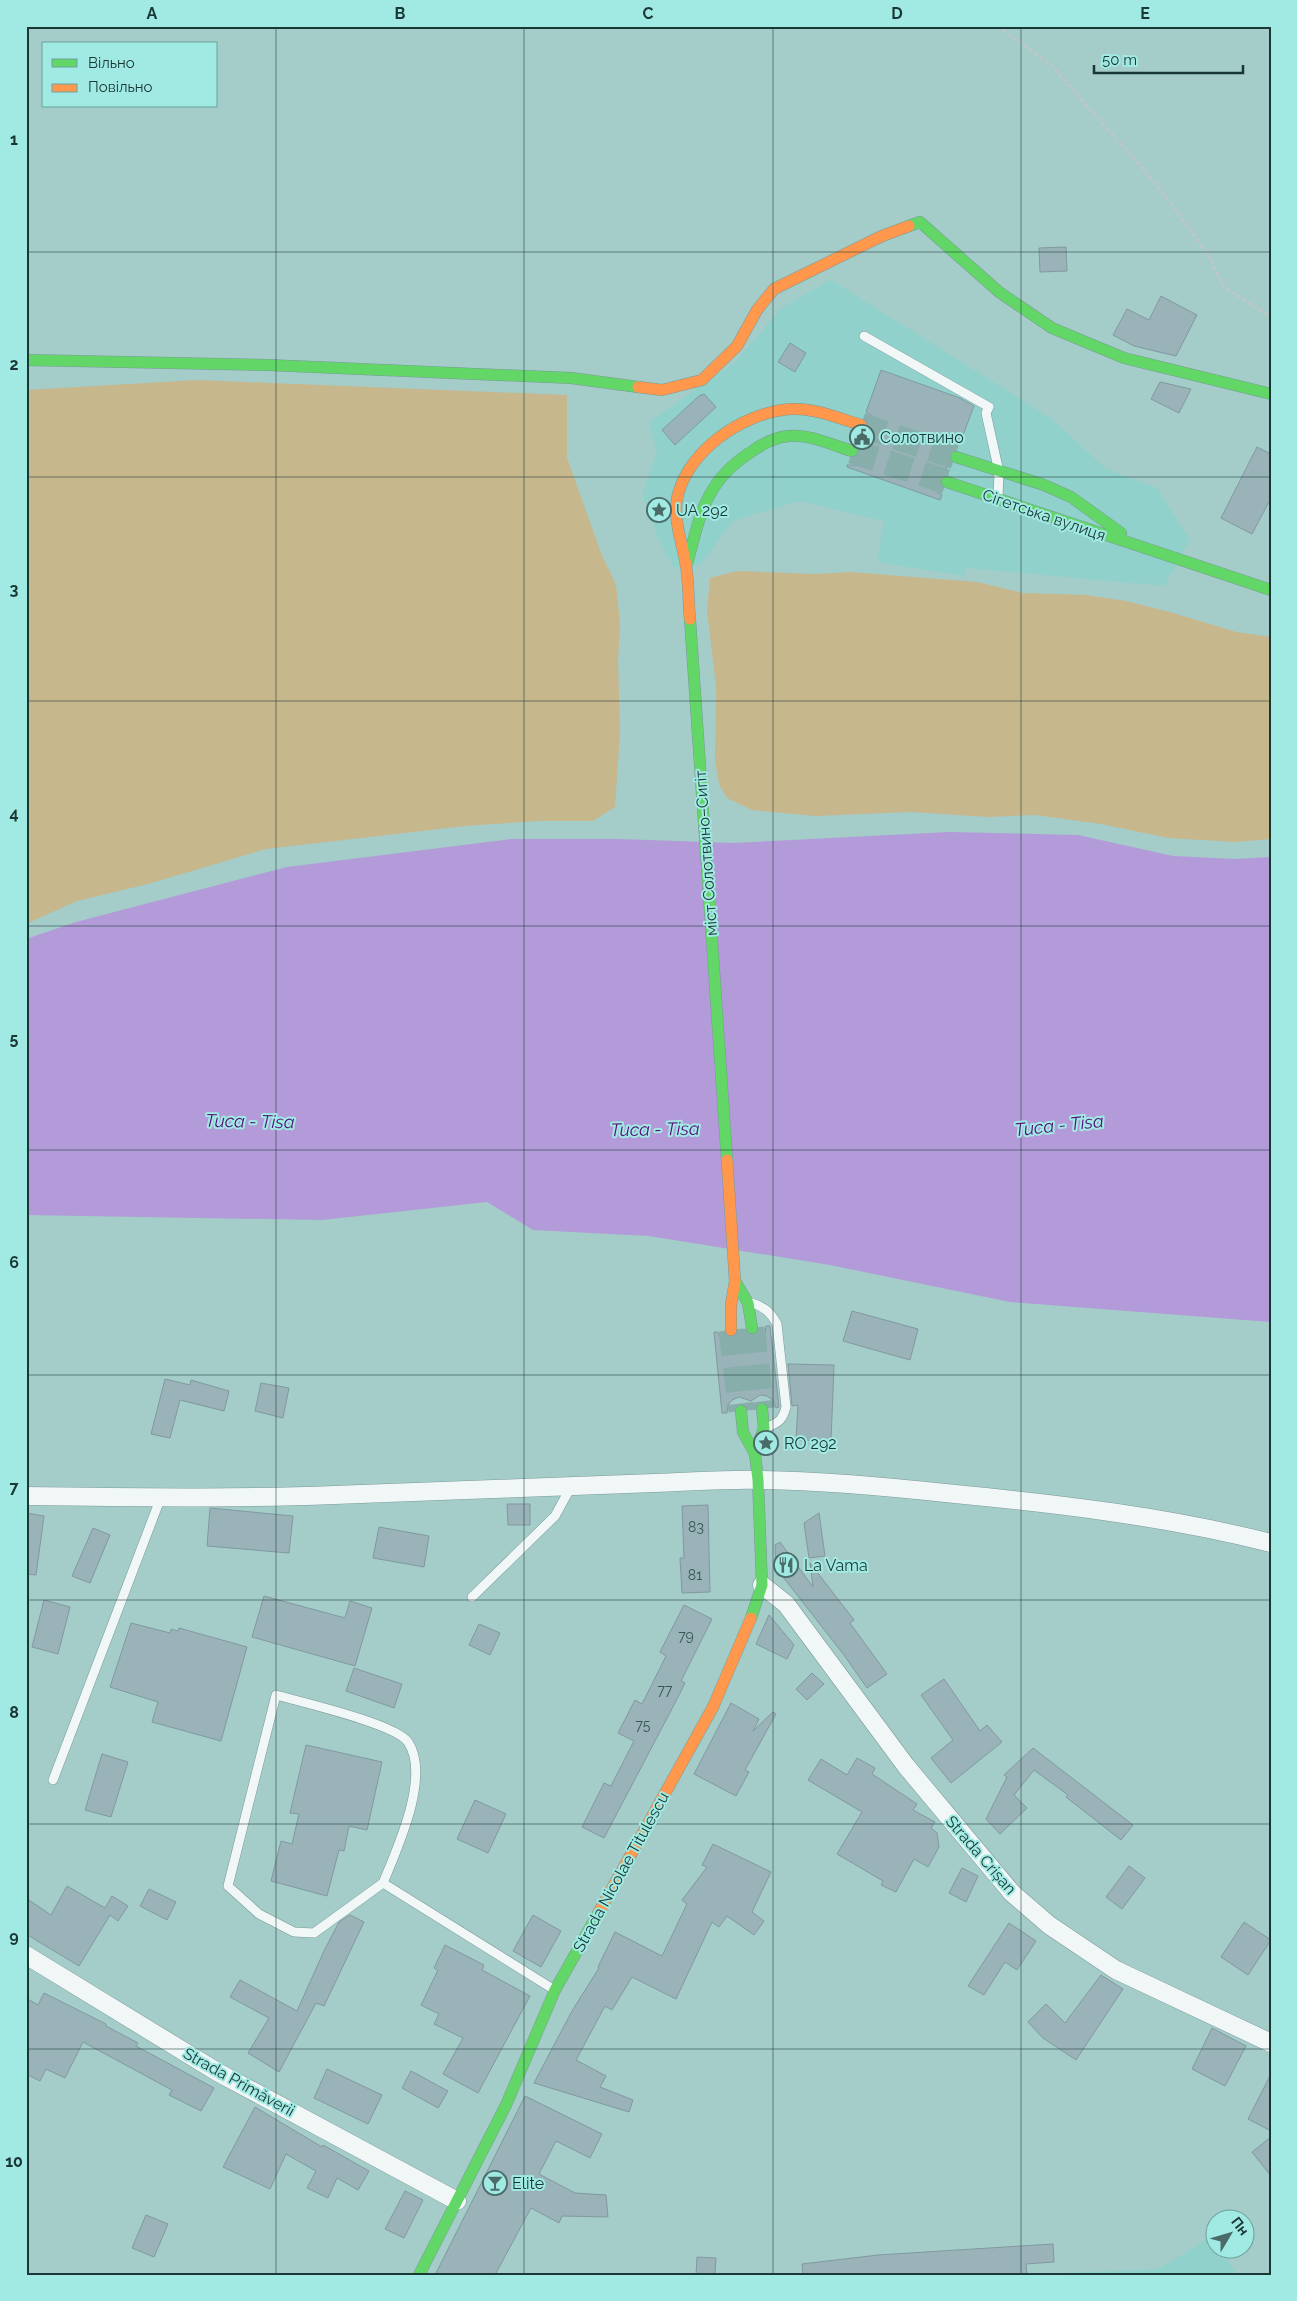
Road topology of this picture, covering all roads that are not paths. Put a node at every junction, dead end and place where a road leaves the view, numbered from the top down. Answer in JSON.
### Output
{"nodes":[{"id":1,"x":864,"y":336,"type":"dead end"},
{"id":2,"x":26,"y":360,"type":"edge"},
{"id":3,"x":1271,"y":394,"type":"edge"},
{"id":4,"x":861,"y":425,"type":"tunnel mouth"},
{"id":5,"x":750,"y":435,"type":"junction"},
{"id":6,"x":852,"y":451,"type":"tunnel mouth"},
{"id":7,"x":956,"y":457,"type":"tunnel mouth"},
{"id":8,"x":999,"y":472,"type":"junction"},
{"id":9,"x":947,"y":482,"type":"tunnel mouth"},
{"id":10,"x":998,"y":500,"type":"junction"},
{"id":11,"x":1141,"y":548,"type":"junction"},
{"id":12,"x":686,"y":566,"type":"junction"},
{"id":13,"x":1271,"y":590,"type":"edge"},
{"id":14,"x":735,"y":1281,"type":"junction"},
{"id":15,"x":748,"y":1302,"type":"junction"},
{"id":16,"x":752,"y":1328,"type":"tunnel mouth"},
{"id":17,"x":731,"y":1330,"type":"tunnel mouth"},
{"id":18,"x":762,"y":1409,"type":"tunnel mouth"},
{"id":19,"x":741,"y":1411,"type":"tunnel mouth"},
{"id":20,"x":764,"y":1428,"type":"junction"},
{"id":21,"x":754,"y":1454,"type":"junction"},
{"id":22,"x":758,"y":1480,"type":"junction"},
{"id":23,"x":572,"y":1485,"type":"junction"},
{"id":24,"x":26,"y":1496,"type":"edge"},
{"id":25,"x":161,"y":1497,"type":"junction"},
{"id":26,"x":1271,"y":1543,"type":"edge"},
{"id":27,"x":762,"y":1585,"type":"junction"},
{"id":28,"x":472,"y":1598,"type":"dead end"},
{"id":29,"x":53,"y":1780,"type":"dead end"},
{"id":30,"x":383,"y":1883,"type":"junction"},
{"id":31,"x":26,"y":1955,"type":"edge"},
{"id":32,"x":556,"y":1990,"type":"junction"},
{"id":33,"x":1271,"y":2042,"type":"edge"},
{"id":34,"x":457,"y":2201,"type":"junction"},
{"id":35,"x":419,"y":2275,"type":"edge"}],
"edges":[{"from":1,"to":8,"type":"lane"},
{"from":2,"to":3,"type":"street"},
{"from":4,"to":5,"type":"street"},
{"from":5,"to":6,"type":"street"},
{"from":5,"to":12,"type":"street"},
{"from":5,"to":12,"type":"street"},
{"from":7,"to":8,"type":"street","name":"Сігетська вулиця"},
{"from":8,"to":10,"type":"lane"},
{"from":8,"to":11,"type":"street","name":"Сігетська вулиця"},
{"from":9,"to":10,"type":"street","name":"Сігетська вулиця"},
{"from":10,"to":11,"type":"street","name":"Сігетська вулиця"},
{"from":11,"to":13,"type":"street","name":"Сігетська вулиця"},
{"from":12,"to":14,"type":"street","name":"міст Солотвино–Сигіт"},
{"from":14,"to":15,"type":"street"},
{"from":14,"to":17,"type":"street"},
{"from":15,"to":16,"type":"street"},
{"from":15,"to":20,"type":"lane"},
{"from":18,"to":20,"type":"street","name":"Strada Nicolae Titulescu"},
{"from":19,"to":21,"type":"street","name":"Strada Nicolae Titulescu"},
{"from":20,"to":21,"type":"street","name":"Strada Nicolae Titulescu"},
{"from":21,"to":22,"type":"street","name":"Strada Nicolae Titulescu"},
{"from":22,"to":23,"type":"street"},
{"from":22,"to":26,"type":"street"},
{"from":22,"to":27,"type":"street","name":"Strada Nicolae Titulescu"},
{"from":23,"to":25,"type":"street"},
{"from":23,"to":28,"type":"lane"},
{"from":24,"to":25,"type":"street"},
{"from":25,"to":29,"type":"lane"},
{"from":27,"to":32,"type":"street","name":"Strada Nicolae Titulescu"},
{"from":27,"to":33,"type":"street","name":"Strada Crișan"},
{"from":30,"to":30,"type":"lane"},
{"from":30,"to":32,"type":"lane"},
{"from":31,"to":34,"type":"street","name":"Strada Primăverii"},
{"from":32,"to":34,"type":"street","name":"Strada Nicolae Titulescu"},
{"from":34,"to":35,"type":"street","name":"Strada Nicolae Titulescu"}]}
